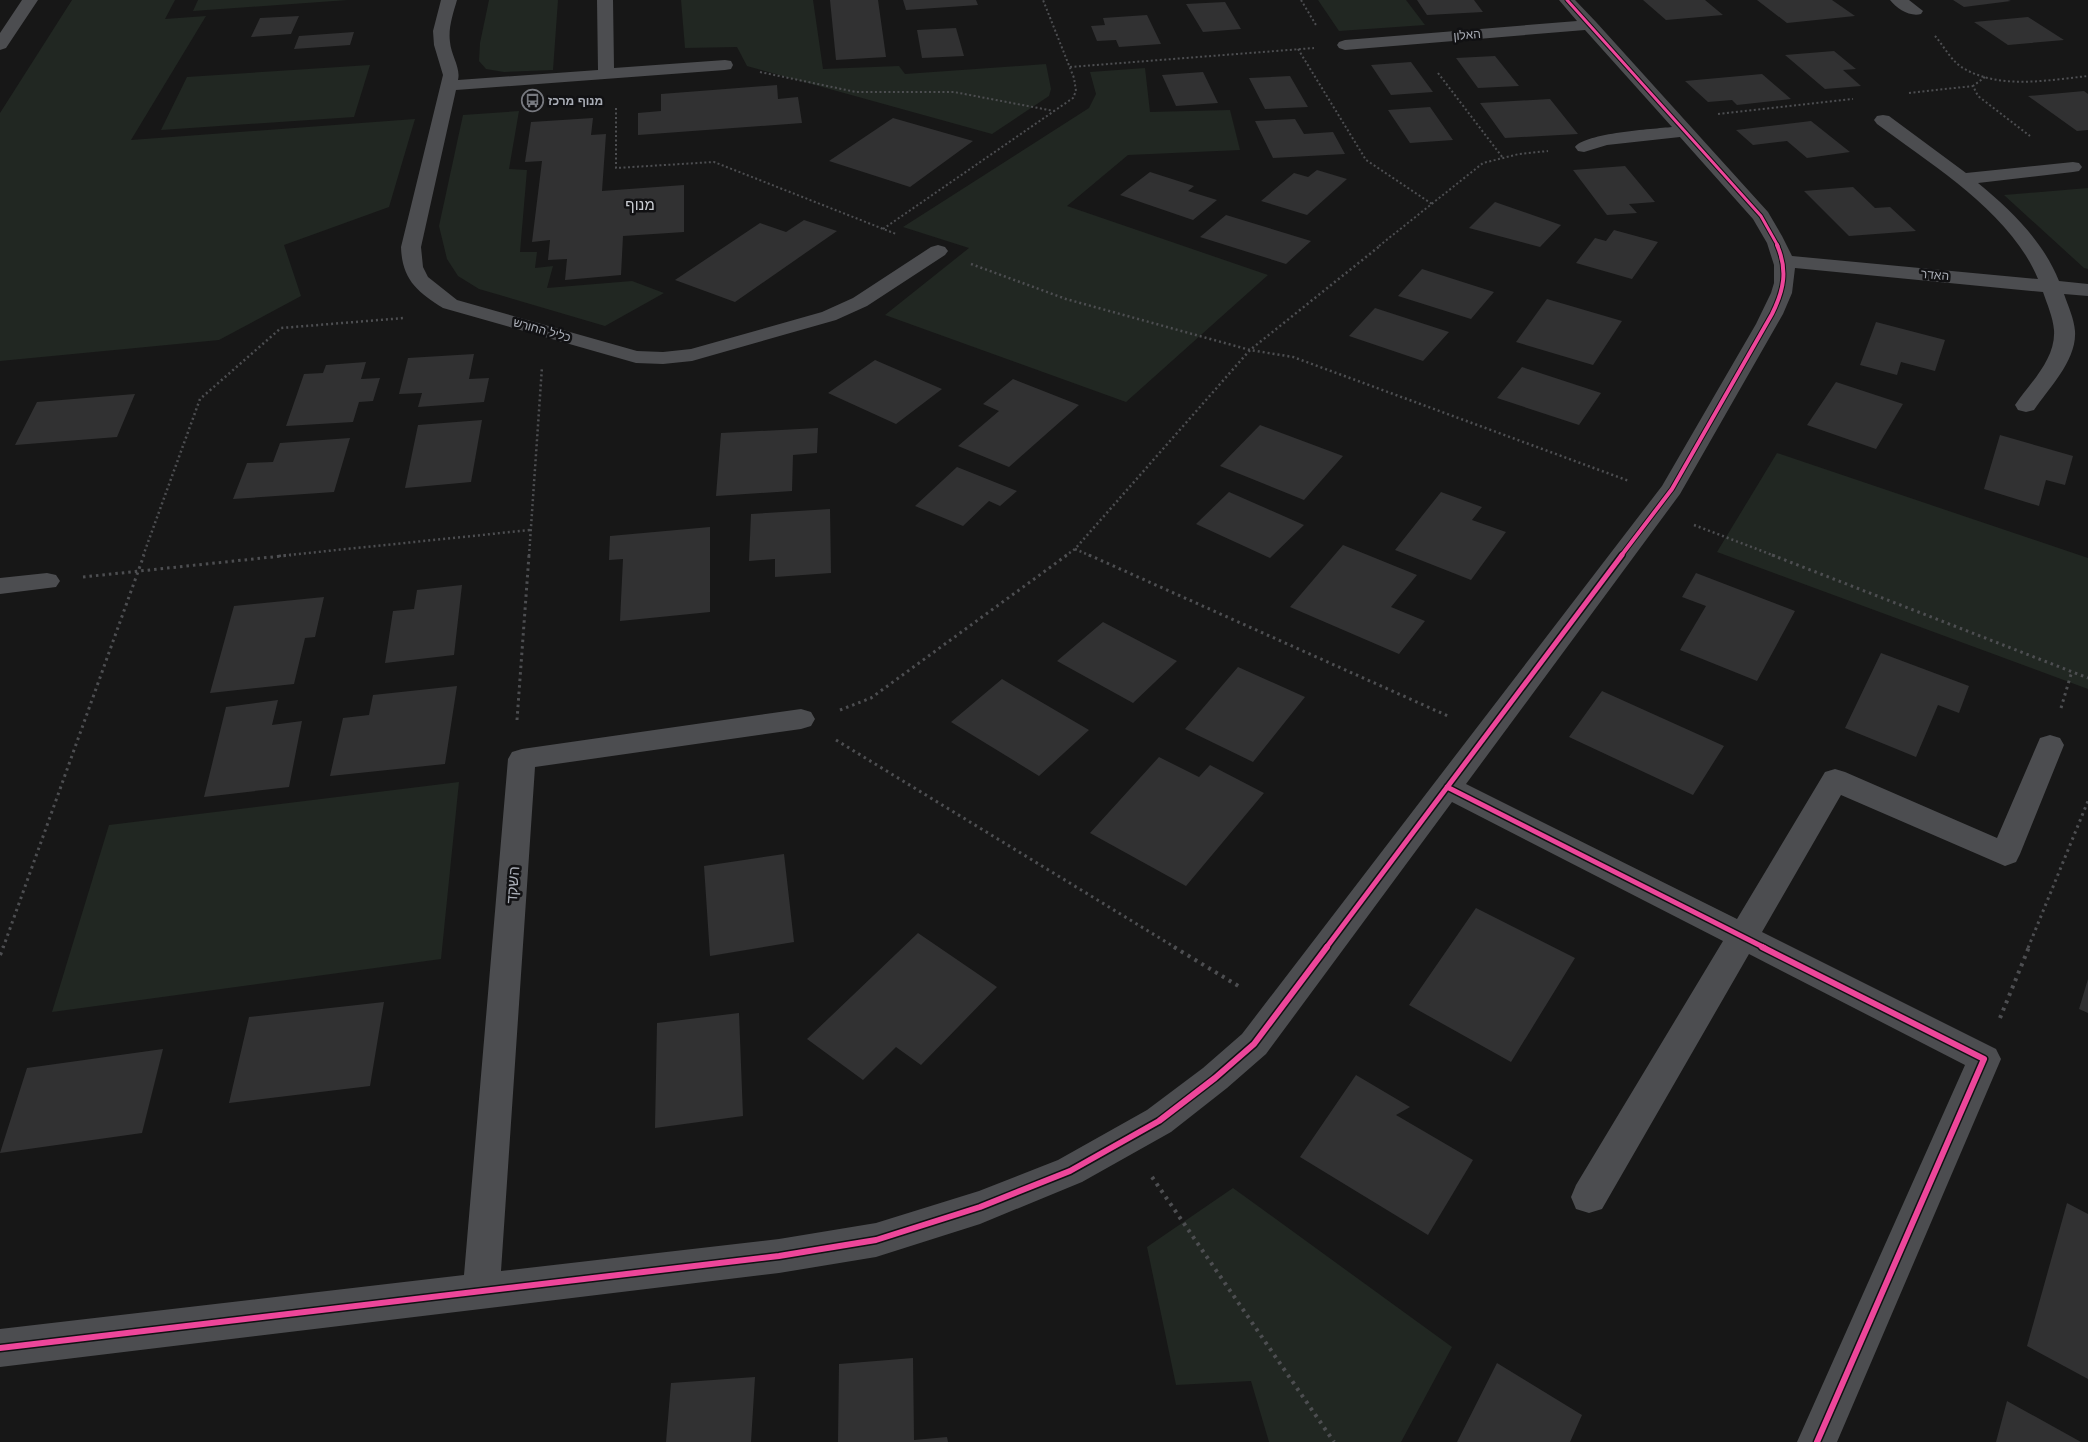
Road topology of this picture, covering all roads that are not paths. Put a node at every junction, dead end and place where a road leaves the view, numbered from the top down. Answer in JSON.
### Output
{"nodes":[{"id":1,"x":30,"y":0,"type":"edge"},
{"id":2,"x":449,"y":0,"type":"edge"},
{"id":3,"x":605,"y":0,"type":"edge"},
{"id":4,"x":1567,"y":0,"type":"edge"},
{"id":5,"x":1898,"y":0,"type":"edge"},
{"id":6,"x":1915,"y":11,"type":"road end"},
{"id":7,"x":1590,"y":25,"type":"junction"},
{"id":8,"x":0,"y":45,"type":"edge"},
{"id":9,"x":1345,"y":45,"type":"road end"},
{"id":10,"x":725,"y":65,"type":"road end"},
{"id":11,"x":611,"y":74,"type":"junction"},
{"id":12,"x":448,"y":86,"type":"junction"},
{"id":13,"x":1883,"y":120,"type":"dead end"},
{"id":14,"x":1679,"y":125,"type":"junction"},
{"id":15,"x":1584,"y":147,"type":"road end"},
{"id":16,"x":2072,"y":167,"type":"road end"},
{"id":17,"x":1962,"y":179,"type":"junction"},
{"id":18,"x":938,"y":250,"type":"road end"},
{"id":19,"x":1782,"y":261,"type":"junction"},
{"id":20,"x":2051,"y":286,"type":"junction"},
{"id":21,"x":2088,"y":290,"type":"edge"},
{"id":22,"x":2026,"y":405,"type":"dead end"},
{"id":23,"x":47,"y":581,"type":"road end"},
{"id":24,"x":0,"y":586,"type":"edge"},
{"id":25,"x":801,"y":719,"type":"road end"},
{"id":26,"x":2050,"y":745,"type":"dead end"},
{"id":27,"x":1447,"y":787,"type":"junction"},
{"id":28,"x":1742,"y":937,"type":"junction"},
{"id":29,"x":1589,"y":1197,"type":"dead end"},
{"id":30,"x":481,"y":1292,"type":"junction"},
{"id":31,"x":0,"y":1348,"type":"edge"},
{"id":32,"x":1817,"y":1442,"type":"edge"}],
"edges":[{"from":1,"to":8,"type":"street"},
{"from":2,"to":12,"type":"street","name":"כליל החורש"},
{"from":3,"to":11,"type":"street"},
{"from":4,"to":7,"type":"street"},
{"from":5,"to":6,"type":"street"},
{"from":7,"to":9,"type":"street","name":"האלון"},
{"from":7,"to":14,"type":"street"},
{"from":10,"to":11,"type":"street"},
{"from":11,"to":12,"type":"street"},
{"from":12,"to":18,"type":"street","name":"כליל החורש"},
{"from":13,"to":17,"type":"street"},
{"from":14,"to":15,"type":"street"},
{"from":14,"to":19,"type":"street"},
{"from":16,"to":17,"type":"street"},
{"from":17,"to":20,"type":"street"},
{"from":19,"to":20,"type":"street","name":"האדר"},
{"from":19,"to":27,"type":"street"},
{"from":20,"to":21,"type":"street","name":"האדר"},
{"from":20,"to":22,"type":"street"},
{"from":23,"to":24,"type":"street"},
{"from":25,"to":30,"type":"street","name":"השקד"},
{"from":26,"to":28,"type":"street"},
{"from":27,"to":28,"type":"street"},
{"from":27,"to":30,"type":"street"},
{"from":28,"to":29,"type":"street"},
{"from":28,"to":32,"type":"street"},
{"from":30,"to":31,"type":"street"}]}
